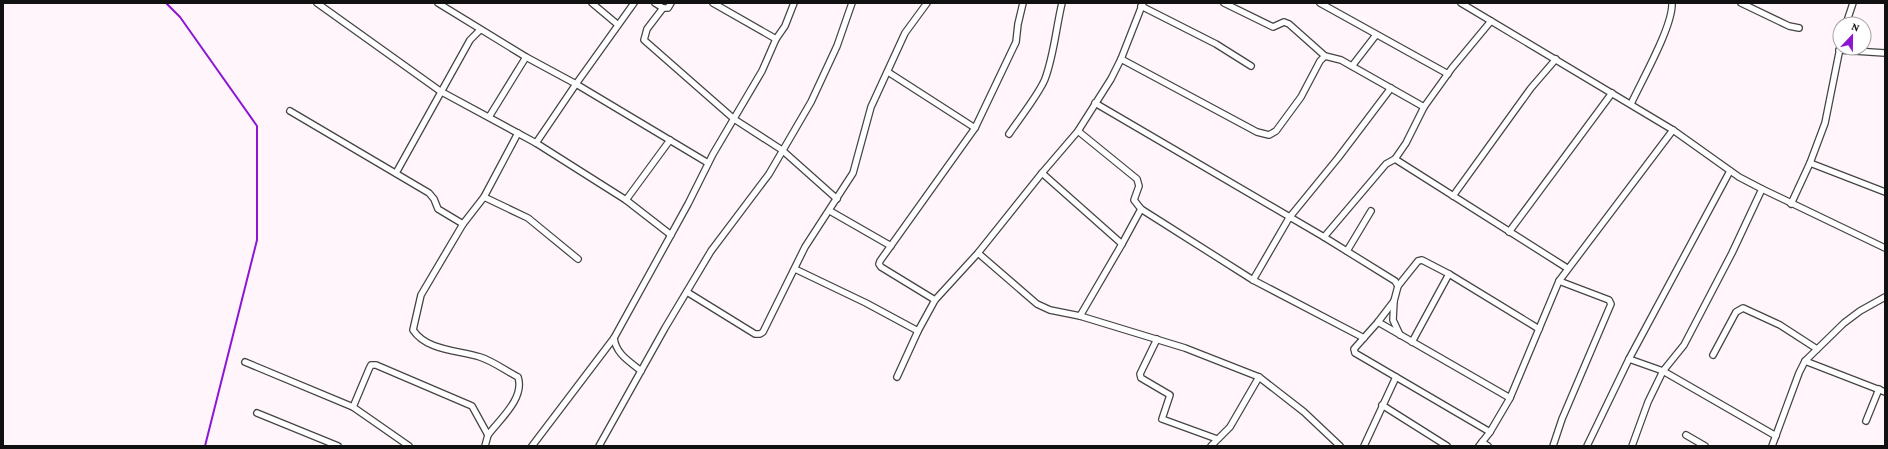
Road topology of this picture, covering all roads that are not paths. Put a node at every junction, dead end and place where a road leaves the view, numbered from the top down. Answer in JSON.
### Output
{"nodes":[{"id":1,"x":317,"y":3,"type":"edge"},
{"id":2,"x":438,"y":3,"type":"edge"},
{"id":3,"x":592,"y":3,"type":"edge"},
{"id":4,"x":634,"y":3,"type":"edge"},
{"id":5,"x":655,"y":3,"type":"edge"},
{"id":6,"x":671,"y":3,"type":"edge"},
{"id":7,"x":713,"y":3,"type":"edge"},
{"id":8,"x":794,"y":3,"type":"edge"},
{"id":9,"x":852,"y":3,"type":"edge"},
{"id":10,"x":927,"y":3,"type":"edge"},
{"id":11,"x":1023,"y":3,"type":"edge"},
{"id":12,"x":1062,"y":3,"type":"edge"},
{"id":13,"x":1224,"y":3,"type":"edge"},
{"id":14,"x":1320,"y":3,"type":"edge"},
{"id":15,"x":1461,"y":3,"type":"edge"},
{"id":16,"x":1672,"y":3,"type":"edge"},
{"id":17,"x":1741,"y":3,"type":"edge"},
{"id":18,"x":1853,"y":3,"type":"edge"},
{"id":19,"x":1142,"y":4,"type":"edge"},
{"id":20,"x":663,"y":8,"type":"junction"},
{"id":21,"x":1849,"y":16,"type":"edge"},
{"id":22,"x":1491,"y":21,"type":"junction"},
{"id":23,"x":617,"y":24,"type":"junction"},
{"id":24,"x":1799,"y":28,"type":"dead end"},
{"id":25,"x":480,"y":30,"type":"junction"},
{"id":26,"x":1376,"y":35,"type":"junction"},
{"id":27,"x":776,"y":39,"type":"junction"},
{"id":28,"x":1872,"y":52,"type":"edge"},
{"id":29,"x":1885,"y":53,"type":"edge"},
{"id":30,"x":1325,"y":56,"type":"junction"},
{"id":31,"x":1839,"y":56,"type":"edge"},
{"id":32,"x":526,"y":57,"type":"junction"},
{"id":33,"x":1121,"y":59,"type":"junction"},
{"id":34,"x":1556,"y":59,"type":"junction"},
{"id":35,"x":1251,"y":66,"type":"dead end"},
{"id":36,"x":1352,"y":66,"type":"junction"},
{"id":37,"x":888,"y":72,"type":"junction"},
{"id":38,"x":1448,"y":74,"type":"junction"},
{"id":39,"x":576,"y":84,"type":"junction"},
{"id":40,"x":1391,"y":88,"type":"junction"},
{"id":41,"x":440,"y":91,"type":"junction"},
{"id":42,"x":1612,"y":93,"type":"junction"},
{"id":43,"x":1095,"y":103,"type":"junction"},
{"id":44,"x":1631,"y":104,"type":"junction"},
{"id":45,"x":1424,"y":107,"type":"junction"},
{"id":46,"x":290,"y":111,"type":"dead end"},
{"id":47,"x":489,"y":117,"type":"junction"},
{"id":48,"x":734,"y":118,"type":"junction"},
{"id":49,"x":975,"y":128,"type":"junction"},
{"id":50,"x":1673,"y":130,"type":"junction"},
{"id":51,"x":1078,"y":131,"type":"junction"},
{"id":52,"x":518,"y":133,"type":"junction"},
{"id":53,"x":1009,"y":134,"type":"dead end"},
{"id":54,"x":670,"y":140,"type":"junction"},
{"id":55,"x":536,"y":143,"type":"junction"},
{"id":56,"x":782,"y":150,"type":"junction"},
{"id":57,"x":1395,"y":159,"type":"junction"},
{"id":58,"x":708,"y":163,"type":"junction"},
{"id":59,"x":1810,"y":163,"type":"junction"},
{"id":60,"x":1730,"y":171,"type":"junction"},
{"id":61,"x":396,"y":173,"type":"junction"},
{"id":62,"x":1042,"y":173,"type":"junction"},
{"id":63,"x":1762,"y":189,"type":"junction"},
{"id":64,"x":1885,"y":192,"type":"edge"},
{"id":65,"x":1453,"y":196,"type":"junction"},
{"id":66,"x":484,"y":197,"type":"junction"},
{"id":67,"x":837,"y":199,"type":"junction"},
{"id":68,"x":626,"y":200,"type":"junction"},
{"id":69,"x":1791,"y":204,"type":"junction"},
{"id":70,"x":1141,"y":209,"type":"junction"},
{"id":71,"x":830,"y":211,"type":"junction"},
{"id":72,"x":1371,"y":211,"type":"dead end"},
{"id":73,"x":1289,"y":218,"type":"junction"},
{"id":74,"x":464,"y":224,"type":"junction"},
{"id":75,"x":1509,"y":232,"type":"junction"},
{"id":76,"x":671,"y":235,"type":"junction"},
{"id":77,"x":1324,"y":237,"type":"junction"},
{"id":78,"x":1122,"y":244,"type":"junction"},
{"id":79,"x":891,"y":246,"type":"junction"},
{"id":80,"x":1885,"y":248,"type":"edge"},
{"id":81,"x":1347,"y":251,"type":"junction"},
{"id":82,"x":978,"y":253,"type":"junction"},
{"id":83,"x":578,"y":259,"type":"dead end"},
{"id":84,"x":1567,"y":268,"type":"junction"},
{"id":85,"x":795,"y":269,"type":"junction"},
{"id":86,"x":1450,"y":274,"type":"junction"},
{"id":87,"x":1253,"y":280,"type":"junction"},
{"id":88,"x":1559,"y":281,"type":"junction"},
{"id":89,"x":1398,"y":286,"type":"junction"},
{"id":90,"x":687,"y":292,"type":"junction"},
{"id":91,"x":1885,"y":297,"type":"edge"},
{"id":92,"x":935,"y":300,"type":"junction"},
{"id":93,"x":1394,"y":301,"type":"junction"},
{"id":94,"x":1080,"y":316,"type":"junction"},
{"id":95,"x":1378,"y":322,"type":"junction"},
{"id":96,"x":1539,"y":329,"type":"junction"},
{"id":97,"x":918,"y":331,"type":"junction"},
{"id":98,"x":1400,"y":335,"type":"junction"},
{"id":99,"x":614,"y":338,"type":"junction"},
{"id":100,"x":1364,"y":338,"type":"junction"},
{"id":101,"x":1157,"y":339,"type":"junction"},
{"id":102,"x":1412,"y":342,"type":"junction"},
{"id":103,"x":1817,"y":349,"type":"junction"},
{"id":104,"x":1713,"y":355,"type":"dead end"},
{"id":105,"x":1629,"y":359,"type":"junction"},
{"id":106,"x":1805,"y":361,"type":"junction"},
{"id":107,"x":245,"y":362,"type":"dead end"},
{"id":108,"x":641,"y":371,"type":"junction"},
{"id":109,"x":1663,"y":372,"type":"junction"},
{"id":110,"x":897,"y":377,"type":"dead end"},
{"id":111,"x":1259,"y":377,"type":"junction"},
{"id":112,"x":1396,"y":377,"type":"junction"},
{"id":113,"x":1882,"y":390,"type":"edge"},
{"id":114,"x":1510,"y":398,"type":"junction"},
{"id":115,"x":1382,"y":405,"type":"junction"},
{"id":116,"x":353,"y":407,"type":"junction"},
{"id":117,"x":257,"y":413,"type":"dead end"},
{"id":118,"x":1866,"y":421,"type":"dead end"},
{"id":119,"x":1490,"y":432,"type":"junction"},
{"id":120,"x":488,"y":435,"type":"junction"},
{"id":121,"x":1686,"y":435,"type":"dead end"},
{"id":122,"x":1776,"y":436,"type":"junction"},
{"id":123,"x":1217,"y":439,"type":"junction"},
{"id":124,"x":1480,"y":444,"type":"edge"},
{"id":125,"x":338,"y":446,"type":"edge"},
{"id":126,"x":409,"y":446,"type":"edge"},
{"id":127,"x":485,"y":446,"type":"edge"},
{"id":128,"x":532,"y":446,"type":"edge"},
{"id":129,"x":599,"y":446,"type":"edge"},
{"id":130,"x":1211,"y":446,"type":"edge"},
{"id":131,"x":1339,"y":446,"type":"edge"},
{"id":132,"x":1364,"y":446,"type":"edge"},
{"id":133,"x":1447,"y":446,"type":"edge"},
{"id":134,"x":1488,"y":446,"type":"edge"},
{"id":135,"x":1553,"y":446,"type":"edge"},
{"id":136,"x":1587,"y":446,"type":"edge"},
{"id":137,"x":1632,"y":446,"type":"edge"},
{"id":138,"x":1705,"y":446,"type":"edge"},
{"id":139,"x":1772,"y":446,"type":"edge"}],
"edges":[{"from":1,"to":41,"type":"street"},
{"from":2,"to":25,"type":"street"},
{"from":3,"to":23,"type":"street"},
{"from":4,"to":23,"type":"street"},
{"from":5,"to":20,"type":"street"},
{"from":6,"to":20,"type":"street"},
{"from":7,"to":27,"type":"street"},
{"from":8,"to":27,"type":"street"},
{"from":9,"to":56,"type":"street"},
{"from":10,"to":37,"type":"street"},
{"from":11,"to":49,"type":"street"},
{"from":12,"to":53,"type":"street"},
{"from":13,"to":30,"type":"street"},
{"from":14,"to":26,"type":"street"},
{"from":15,"to":22,"type":"street"},
{"from":16,"to":44,"type":"street"},
{"from":17,"to":24,"type":"street"},
{"from":18,"to":21,"type":"street"},
{"from":19,"to":33,"type":"street"},
{"from":19,"to":35,"type":"street"},
{"from":20,"to":48,"type":"street"},
{"from":22,"to":34,"type":"street"},
{"from":22,"to":38,"type":"street"},
{"from":23,"to":39,"type":"street"},
{"from":25,"to":32,"type":"street"},
{"from":25,"to":41,"type":"street"},
{"from":26,"to":36,"type":"street"},
{"from":26,"to":38,"type":"street"},
{"from":27,"to":48,"type":"street"},
{"from":28,"to":29,"type":"street"},
{"from":30,"to":33,"type":"street"},
{"from":30,"to":36,"type":"street"},
{"from":31,"to":59,"type":"street"},
{"from":32,"to":39,"type":"street"},
{"from":32,"to":47,"type":"street"},
{"from":33,"to":43,"type":"street"},
{"from":34,"to":42,"type":"street"},
{"from":34,"to":65,"type":"street"},
{"from":36,"to":40,"type":"street"},
{"from":37,"to":49,"type":"street"},
{"from":37,"to":67,"type":"street"},
{"from":38,"to":45,"type":"street"},
{"from":39,"to":54,"type":"street"},
{"from":39,"to":55,"type":"street"},
{"from":40,"to":45,"type":"street"},
{"from":40,"to":73,"type":"street"},
{"from":41,"to":47,"type":"street"},
{"from":41,"to":61,"type":"street"},
{"from":42,"to":44,"type":"street"},
{"from":42,"to":75,"type":"street"},
{"from":43,"to":51,"type":"street"},
{"from":43,"to":73,"type":"street"},
{"from":44,"to":50,"type":"street"},
{"from":45,"to":57,"type":"street"},
{"from":46,"to":61,"type":"street"},
{"from":47,"to":52,"type":"street"},
{"from":48,"to":56,"type":"street"},
{"from":48,"to":58,"type":"street"},
{"from":49,"to":79,"type":"street"},
{"from":50,"to":60,"type":"street"},
{"from":50,"to":84,"type":"street"},
{"from":51,"to":62,"type":"street"},
{"from":51,"to":70,"type":"street"},
{"from":52,"to":55,"type":"street"},
{"from":52,"to":66,"type":"street"},
{"from":54,"to":58,"type":"street"},
{"from":54,"to":68,"type":"street"},
{"from":55,"to":68,"type":"street"},
{"from":56,"to":67,"type":"street"},
{"from":56,"to":90,"type":"street"},
{"from":57,"to":65,"type":"street"},
{"from":57,"to":77,"type":"street"},
{"from":58,"to":76,"type":"street"},
{"from":59,"to":64,"type":"street"},
{"from":59,"to":69,"type":"street"},
{"from":60,"to":63,"type":"street"},
{"from":60,"to":105,"type":"street"},
{"from":61,"to":74,"type":"street"},
{"from":62,"to":78,"type":"street"},
{"from":62,"to":82,"type":"street"},
{"from":63,"to":69,"type":"street"},
{"from":63,"to":109,"type":"street"},
{"from":65,"to":75,"type":"street"},
{"from":66,"to":74,"type":"street"},
{"from":66,"to":83,"type":"street"},
{"from":67,"to":71,"type":"street"},
{"from":68,"to":76,"type":"street"},
{"from":69,"to":80,"type":"street"},
{"from":70,"to":78,"type":"street"},
{"from":70,"to":87,"type":"street"},
{"from":71,"to":79,"type":"street"},
{"from":71,"to":85,"type":"street"},
{"from":72,"to":81,"type":"street"},
{"from":73,"to":77,"type":"street"},
{"from":73,"to":87,"type":"street"},
{"from":74,"to":120,"type":"street"},
{"from":75,"to":84,"type":"street"},
{"from":76,"to":99,"type":"street"},
{"from":77,"to":81,"type":"street"},
{"from":78,"to":94,"type":"street"},
{"from":79,"to":92,"type":"street"},
{"from":81,"to":89,"type":"street"},
{"from":82,"to":92,"type":"street"},
{"from":82,"to":94,"type":"street"},
{"from":84,"to":88,"type":"street"},
{"from":85,"to":90,"type":"street"},
{"from":85,"to":97,"type":"street"},
{"from":86,"to":89,"type":"street"},
{"from":86,"to":96,"type":"street"},
{"from":86,"to":102,"type":"street"},
{"from":87,"to":100,"type":"street"},
{"from":88,"to":96,"type":"street"},
{"from":88,"to":135,"type":"street"},
{"from":89,"to":93,"type":"street"},
{"from":90,"to":108,"type":"street"},
{"from":91,"to":103,"type":"street"},
{"from":92,"to":97,"type":"street"},
{"from":93,"to":95,"type":"street"},
{"from":93,"to":98,"type":"street"},
{"from":94,"to":101,"type":"street"},
{"from":95,"to":98,"type":"street"},
{"from":95,"to":100,"type":"street"},
{"from":96,"to":114,"type":"street"},
{"from":97,"to":110,"type":"street"},
{"from":98,"to":102,"type":"street"},
{"from":99,"to":108,"type":"street"},
{"from":99,"to":128,"type":"street"},
{"from":100,"to":112,"type":"street"},
{"from":101,"to":111,"type":"street"},
{"from":101,"to":123,"type":"street"},
{"from":102,"to":114,"type":"street"},
{"from":103,"to":104,"type":"street"},
{"from":103,"to":106,"type":"street"},
{"from":105,"to":109,"type":"street"},
{"from":105,"to":136,"type":"street"},
{"from":106,"to":113,"type":"street"},
{"from":106,"to":122,"type":"street"},
{"from":107,"to":116,"type":"street"},
{"from":108,"to":129,"type":"street"},
{"from":109,"to":122,"type":"street"},
{"from":109,"to":137,"type":"street"},
{"from":111,"to":123,"type":"street"},
{"from":111,"to":131,"type":"street"},
{"from":112,"to":115,"type":"street"},
{"from":112,"to":119,"type":"street"},
{"from":113,"to":118,"type":"street"},
{"from":114,"to":119,"type":"street"},
{"from":115,"to":132,"type":"street"},
{"from":115,"to":133,"type":"street"},
{"from":116,"to":120,"type":"street"},
{"from":116,"to":126,"type":"street"},
{"from":117,"to":125,"type":"street"},
{"from":119,"to":124,"type":"street"},
{"from":120,"to":127,"type":"street"},
{"from":121,"to":138,"type":"street"},
{"from":122,"to":139,"type":"street"},
{"from":123,"to":130,"type":"street"},
{"from":124,"to":134,"type":"street"}]}
